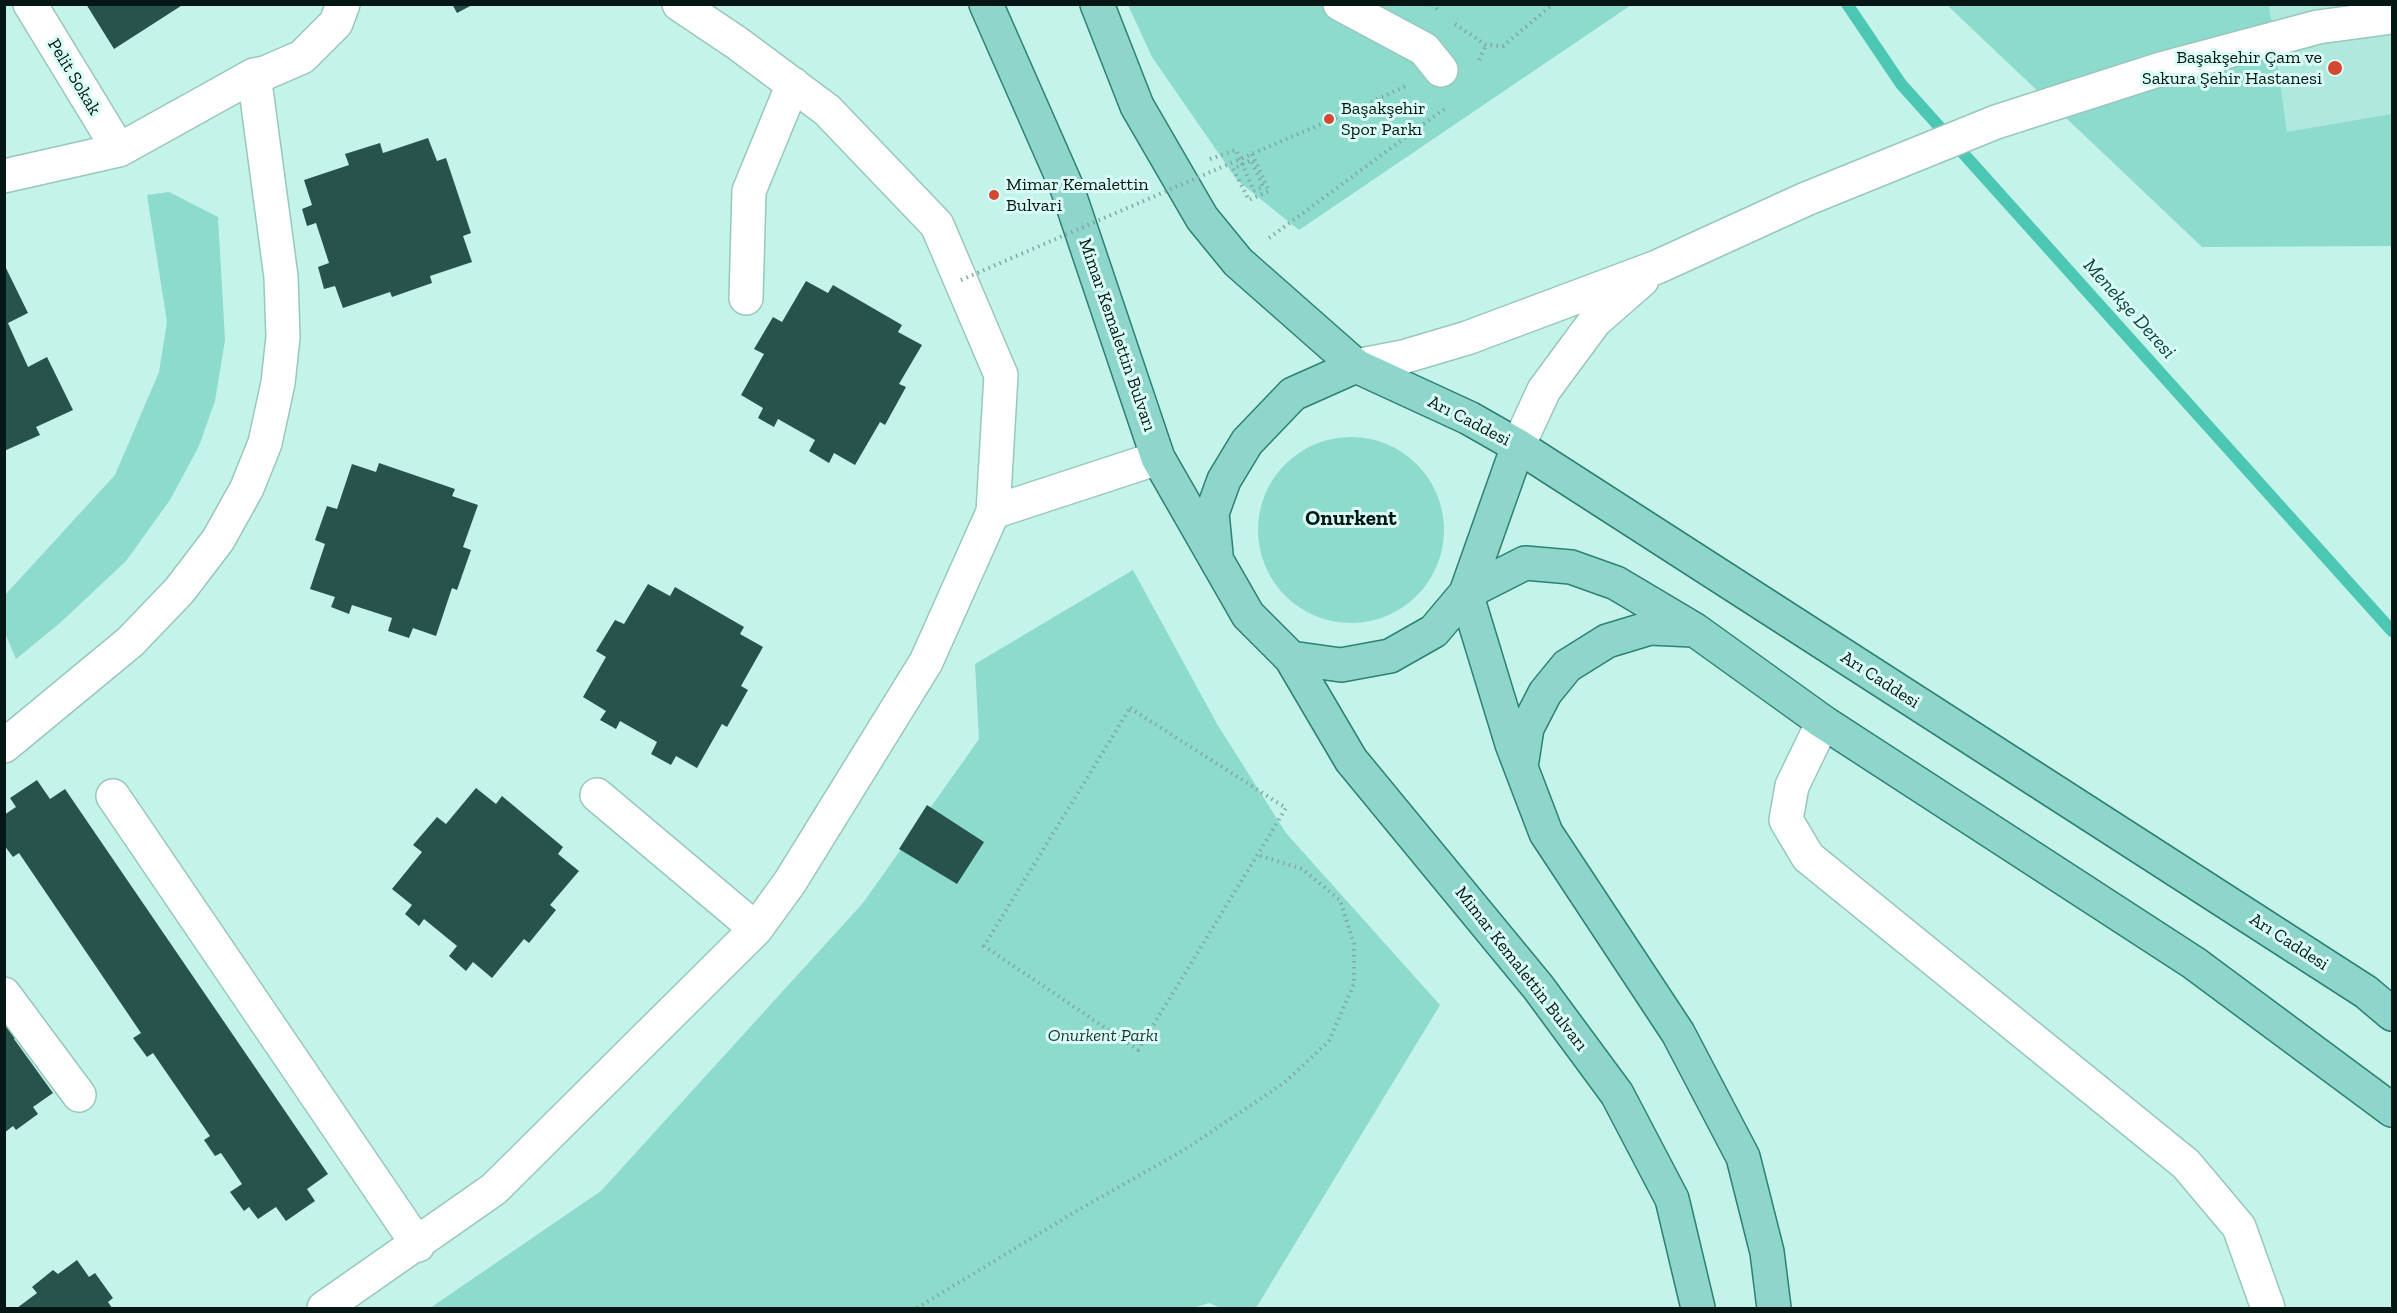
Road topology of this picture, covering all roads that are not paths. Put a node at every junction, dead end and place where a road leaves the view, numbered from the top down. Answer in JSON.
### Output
{"nodes":[{"id":1,"x":30,"y":4,"type":"edge"},
{"id":2,"x":343,"y":4,"type":"edge"},
{"id":3,"x":680,"y":4,"type":"edge"},
{"id":4,"x":986,"y":4,"type":"edge"},
{"id":5,"x":1097,"y":4,"type":"edge"},
{"id":6,"x":1340,"y":4,"type":"edge"},
{"id":7,"x":2392,"y":17,"type":"edge"},
{"id":8,"x":1441,"y":70,"type":"dead end"},
{"id":9,"x":254,"y":75,"type":"junction"},
{"id":10,"x":793,"y":84,"type":"junction"},
{"id":11,"x":119,"y":150,"type":"junction"},
{"id":12,"x":4,"y":176,"type":"edge"},
{"id":13,"x":1657,"y":267,"type":"junction"},
{"id":14,"x":746,"y":298,"type":"dead end"},
{"id":15,"x":1356,"y":366,"type":"junction"},
{"id":16,"x":1518,"y":446,"type":"junction"},
{"id":17,"x":1158,"y":459,"type":"junction"},
{"id":18,"x":993,"y":512,"type":"junction"},
{"id":19,"x":1217,"y":561,"type":"junction"},
{"id":20,"x":1466,"y":593,"type":"junction"},
{"id":21,"x":1695,"y":630,"type":"junction"},
{"id":22,"x":1291,"y":658,"type":"junction"},
{"id":23,"x":1823,"y":722,"type":"junction"},
{"id":24,"x":4,"y":746,"type":"edge"},
{"id":25,"x":1521,"y":767,"type":"junction"},
{"id":26,"x":597,"y":795,"type":"dead end"},
{"id":27,"x":113,"y":796,"type":"dead end"},
{"id":28,"x":756,"y":928,"type":"junction"},
{"id":29,"x":4,"y":994,"type":"edge"},
{"id":30,"x":2392,"y":1014,"type":"edge"},
{"id":31,"x":80,"y":1095,"type":"dead end"},
{"id":32,"x":2392,"y":1110,"type":"edge"},
{"id":33,"x":418,"y":1245,"type":"junction"},
{"id":34,"x":324,"y":1308,"type":"edge"},
{"id":35,"x":1698,"y":1308,"type":"edge"},
{"id":36,"x":1774,"y":1308,"type":"edge"},
{"id":37,"x":2268,"y":1308,"type":"edge"}],
"edges":[{"from":1,"to":11,"type":"street","name":"Pelit Sokak"},
{"from":2,"to":9,"type":"street"},
{"from":3,"to":10,"type":"street"},
{"from":4,"to":17,"type":"main road","name":"Mimar Kemalettin Bulvarı"},
{"from":5,"to":15,"type":"main road"},
{"from":6,"to":8,"type":"street"},
{"from":7,"to":13,"type":"street"},
{"from":9,"to":11,"type":"street"},
{"from":9,"to":24,"type":"street"},
{"from":10,"to":14,"type":"street"},
{"from":10,"to":18,"type":"street"},
{"from":11,"to":12,"type":"street"},
{"from":13,"to":15,"type":"street"},
{"from":13,"to":16,"type":"street"},
{"from":15,"to":16,"type":"main road","name":"Arı Caddesi"},
{"from":15,"to":19,"type":"main road"},
{"from":16,"to":20,"type":"main road"},
{"from":16,"to":30,"type":"main road","name":"Arı Caddesi"},
{"from":17,"to":18,"type":"street"},
{"from":17,"to":19,"type":"main road","name":"Mimar Kemalettin Bulvarı"},
{"from":18,"to":28,"type":"street"},
{"from":19,"to":22,"type":"main road","name":"Mimar Kemalettin Bulvarı"},
{"from":20,"to":21,"type":"main road"},
{"from":20,"to":22,"type":"main road"},
{"from":20,"to":25,"type":"main road"},
{"from":21,"to":23,"type":"main road"},
{"from":21,"to":25,"type":"main road"},
{"from":22,"to":35,"type":"main road","name":"Mimar Kemalettin Bulvarı"},
{"from":23,"to":32,"type":"main road"},
{"from":23,"to":37,"type":"street"},
{"from":25,"to":36,"type":"main road"},
{"from":26,"to":28,"type":"street"},
{"from":27,"to":33,"type":"street"},
{"from":28,"to":33,"type":"street"},
{"from":29,"to":31,"type":"street"},
{"from":33,"to":34,"type":"street"}]}
